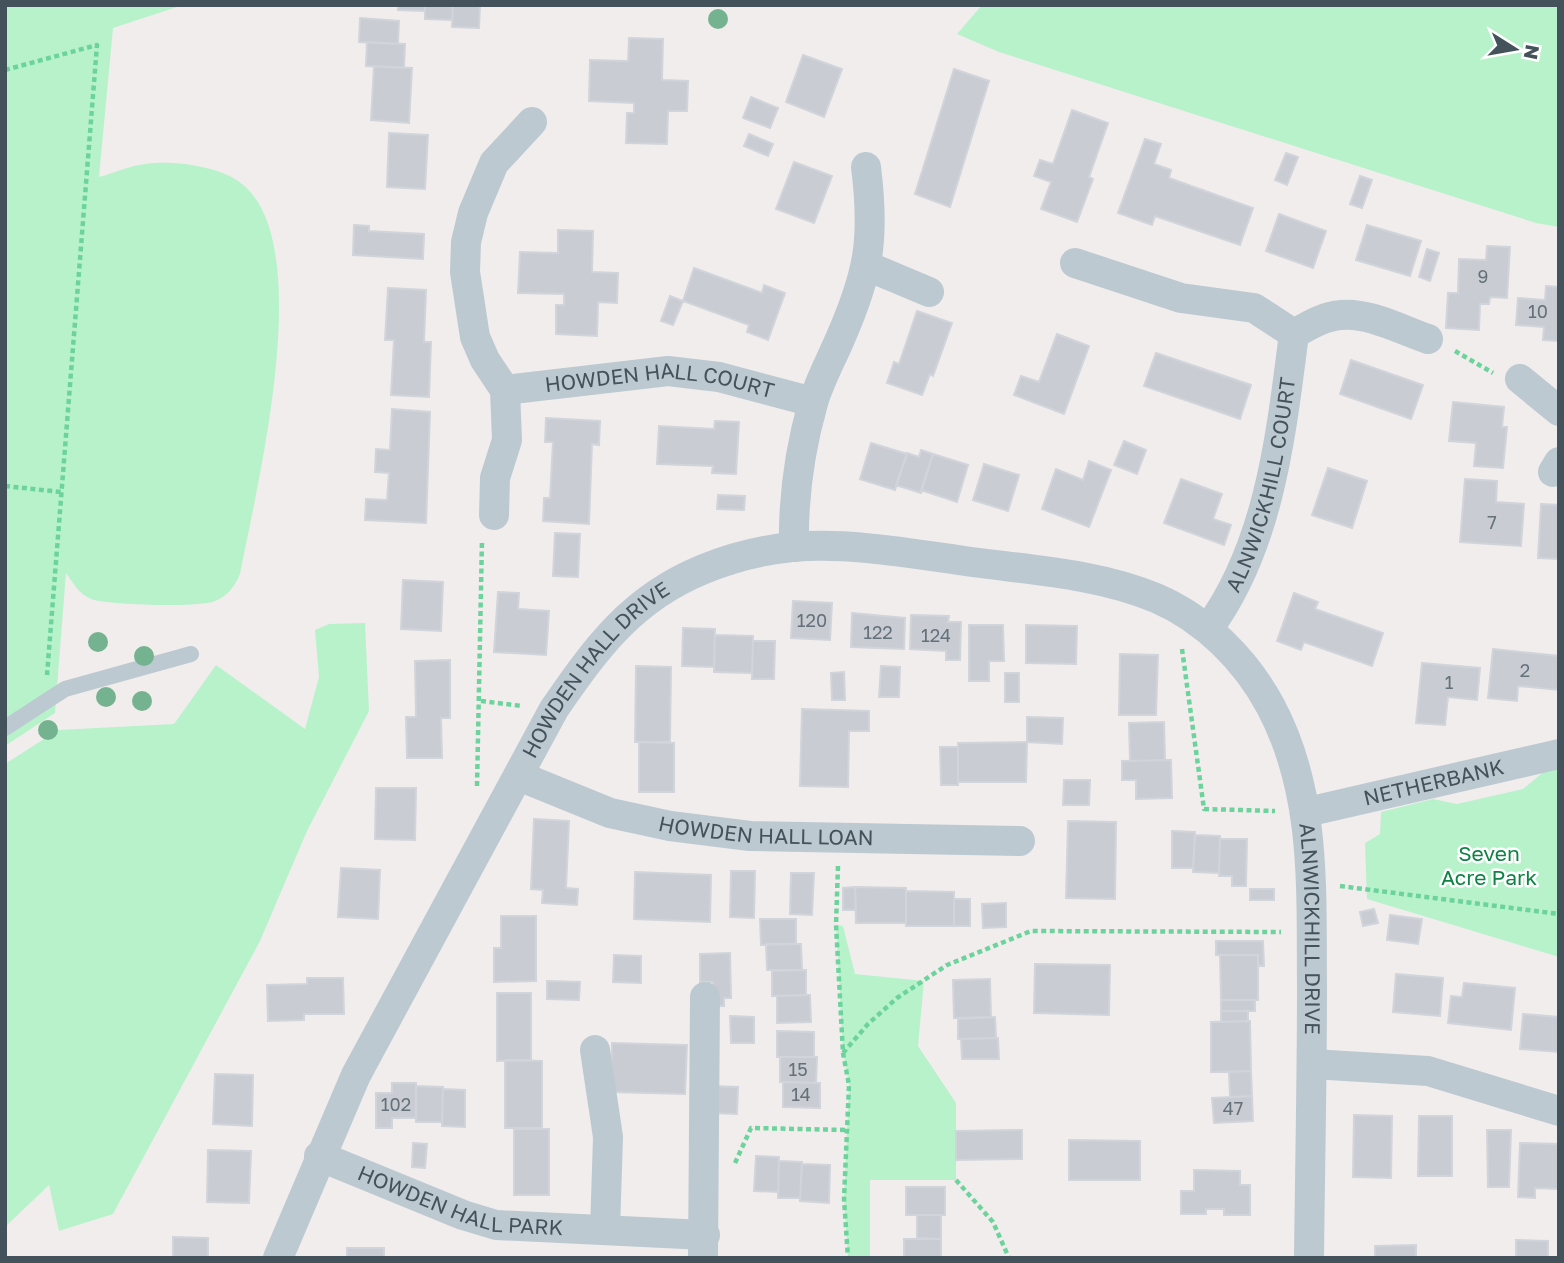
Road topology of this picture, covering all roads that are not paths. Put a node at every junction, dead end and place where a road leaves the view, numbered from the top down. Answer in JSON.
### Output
{"nodes":[{"id":1,"x":532,"y":122,"type":"dead end"},
{"id":2,"x":866,"y":167,"type":"dead end"},
{"id":3,"x":1075,"y":263,"type":"dead end"},
{"id":4,"x":867,"y":267,"type":"junction"},
{"id":5,"x":929,"y":292,"type":"dead end"},
{"id":6,"x":1294,"y":334,"type":"junction"},
{"id":7,"x":1428,"y":339,"type":"road end"},
{"id":8,"x":1520,"y":379,"type":"road end"},
{"id":9,"x":505,"y":390,"type":"junction"},
{"id":10,"x":813,"y":402,"type":"junction"},
{"id":11,"x":1559,"y":411,"type":"edge"},
{"id":12,"x":494,"y":515,"type":"road end"},
{"id":13,"x":794,"y":547,"type":"junction"},
{"id":14,"x":1208,"y":629,"type":"junction"},
{"id":15,"x":191,"y":654,"type":"dead end"},
{"id":16,"x":5,"y":728,"type":"edge"},
{"id":17,"x":1559,"y":754,"type":"edge"},
{"id":18,"x":519,"y":776,"type":"junction"},
{"id":19,"x":1307,"y":812,"type":"junction"},
{"id":20,"x":1020,"y":841,"type":"dead end"},
{"id":21,"x":705,"y":997,"type":"dead end"},
{"id":22,"x":595,"y":1050,"type":"dead end"},
{"id":23,"x":1312,"y":1064,"type":"junction"},
{"id":24,"x":1559,"y":1111,"type":"edge"},
{"id":25,"x":319,"y":1156,"type":"junction"},
{"id":26,"x":605,"y":1230,"type":"junction"},
{"id":27,"x":704,"y":1246,"type":"edge"},
{"id":28,"x":278,"y":1258,"type":"edge"},
{"id":29,"x":1309,"y":1258,"type":"edge"}],
"edges":[{"from":1,"to":9,"type":"street"},
{"from":2,"to":4,"type":"street"},
{"from":3,"to":6,"type":"street"},
{"from":4,"to":5,"type":"street"},
{"from":4,"to":10,"type":"street"},
{"from":6,"to":7,"type":"street"},
{"from":6,"to":14,"type":"street","name":"ALNWICKHILL COURT"},
{"from":8,"to":11,"type":"street"},
{"from":9,"to":10,"type":"street","name":"HOWDEN HALL COURT"},
{"from":9,"to":12,"type":"street"},
{"from":10,"to":13,"type":"street"},
{"from":13,"to":14,"type":"street","name":"HOWDEN HALL DRIVE"},
{"from":13,"to":18,"type":"street","name":"HOWDEN HALL DRIVE"},
{"from":14,"to":19,"type":"street","name":"ALNWICKHILL DRIVE"},
{"from":15,"to":16,"type":"lane"},
{"from":17,"to":19,"type":"street","name":"NETHERBANK"},
{"from":18,"to":20,"type":"street","name":"HOWDEN HALL LOAN"},
{"from":18,"to":25,"type":"street","name":"HOWDEN HALL DRIVE"},
{"from":19,"to":23,"type":"street","name":"ALNWICKHILL DRIVE"},
{"from":21,"to":27,"type":"street","name":"HOWDEN HALL PARK"},
{"from":22,"to":26,"type":"street"},
{"from":23,"to":24,"type":"street"},
{"from":23,"to":29,"type":"street","name":"ALNWICKHILL DRIVE"},
{"from":25,"to":26,"type":"street","name":"HOWDEN HALL PARK"},
{"from":25,"to":28,"type":"street","name":"HOWDEN HALL DRIVE"},
{"from":26,"to":27,"type":"street","name":"HOWDEN HALL PARK"}]}
